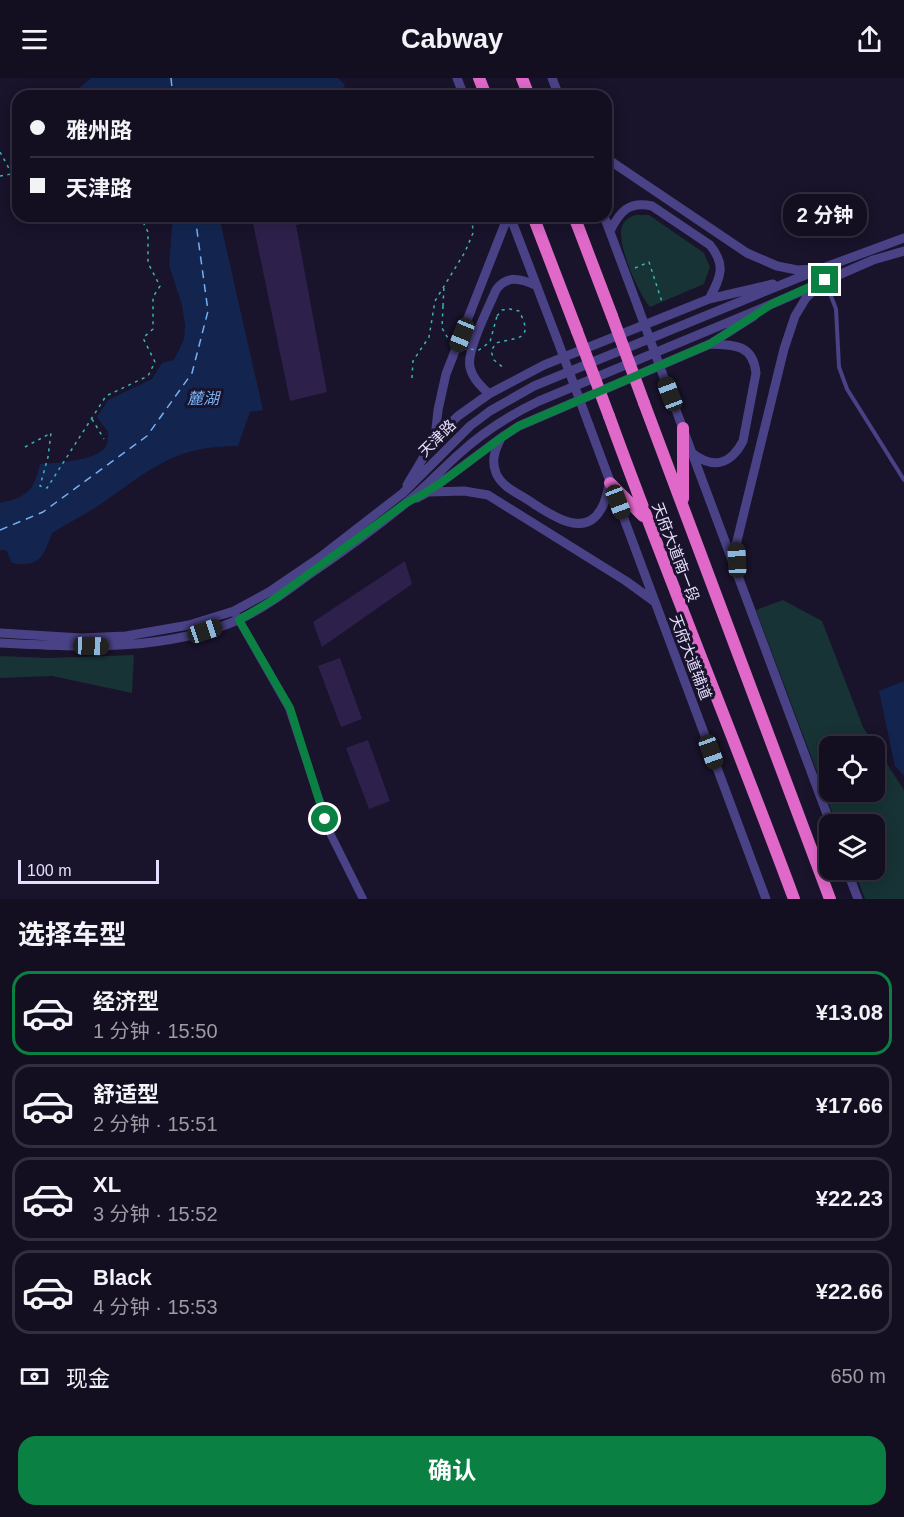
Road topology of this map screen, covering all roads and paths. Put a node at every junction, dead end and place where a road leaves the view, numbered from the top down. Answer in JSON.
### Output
{"nodes":[{"id":1,"x":0,"y":152,"type":"edge"},
{"id":2,"x":612,"y":162,"type":"edge"},
{"id":3,"x":12,"y":174,"type":"joint"},
{"id":4,"x":0,"y":176,"type":"edge"},
{"id":5,"x":143,"y":222,"type":"edge"},
{"id":6,"x":472,"y":222,"type":"edge"},
{"id":7,"x":507,"y":222,"type":"edge"},
{"id":8,"x":511,"y":222,"type":"edge"},
{"id":9,"x":534,"y":222,"type":"edge"},
{"id":10,"x":576,"y":222,"type":"edge"},
{"id":11,"x":606,"y":222,"type":"edge"},
{"id":12,"x":610,"y":231,"type":"junction"},
{"id":13,"x":904,"y":238,"type":"edge"},
{"id":14,"x":904,"y":251,"type":"edge"},
{"id":15,"x":820,"y":269,"type":"junction"},
{"id":16,"x":631,"y":270,"type":"dead end"},
{"id":17,"x":799,"y":278,"type":"junction"},
{"id":18,"x":825,"y":280,"type":"junction"},
{"id":19,"x":445,"y":285,"type":"junction"},
{"id":20,"x":537,"y":286,"type":"junction"},
{"id":21,"x":709,"y":299,"type":"junction"},
{"id":22,"x":662,"y":302,"type":"dead end"},
{"id":23,"x":772,"y":304,"type":"junction"},
{"id":24,"x":710,"y":344,"type":"junction"},
{"id":25,"x":505,"y":369,"type":"dead end"},
{"id":26,"x":412,"y":378,"type":"dead end"},
{"id":27,"x":489,"y":394,"type":"junction"},
{"id":28,"x":92,"y":418,"type":"junction"},
{"id":29,"x":683,"y":428,"type":"junction"},
{"id":30,"x":502,"y":437,"type":"junction"},
{"id":31,"x":435,"y":438,"type":"junction"},
{"id":32,"x":104,"y":439,"type":"dead end"},
{"id":33,"x":25,"y":447,"type":"dead end"},
{"id":34,"x":692,"y":452,"type":"junction"},
{"id":35,"x":904,"y":480,"type":"edge"},
{"id":36,"x":610,"y":483,"type":"junction"},
{"id":37,"x":428,"y":492,"type":"junction"},
{"id":38,"x":403,"y":493,"type":"junction"},
{"id":39,"x":406,"y":503,"type":"junction"},
{"id":40,"x":683,"y":506,"type":"junction"},
{"id":41,"x":376,"y":520,"type":"junction"},
{"id":42,"x":647,"y":520,"type":"junction"},
{"id":43,"x":738,"y":575,"type":"junction"},
{"id":44,"x":655,"y":602,"type":"junction"},
{"id":45,"x":236,"y":616,"type":"junction"},
{"id":46,"x":0,"y":633,"type":"edge"},
{"id":47,"x":0,"y":643,"type":"edge"},
{"id":48,"x":827,"y":814,"type":"edge"},
{"id":49,"x":851,"y":880,"type":"edge"},
{"id":50,"x":363,"y":899,"type":"edge"},
{"id":51,"x":766,"y":899,"type":"edge"},
{"id":52,"x":794,"y":899,"type":"edge"},
{"id":53,"x":830,"y":899,"type":"edge"},
{"id":54,"x":858,"y":899,"type":"edge"}],
"edges":[{"from":1,"to":3,"type":"path"},
{"from":2,"to":15,"type":"street"},
{"from":3,"to":4,"type":"path"},
{"from":5,"to":28,"type":"path"},
{"from":6,"to":19,"type":"path"},
{"from":7,"to":31,"type":"street"},
{"from":8,"to":20,"type":"street","name":"天府大道辅道"},
{"from":9,"to":42,"type":"highway","name":"天府大道南一段","bridge":true},
{"from":10,"to":40,"type":"highway","name":"天府大道南一段","bridge":true},
{"from":11,"to":12,"type":"street"},
{"from":12,"to":21,"type":"street"},
{"from":12,"to":29,"type":"street","bridge":true},
{"from":13,"to":15,"type":"street","name":"天津路"},
{"from":14,"to":18,"type":"street","name":"天津路"},
{"from":15,"to":17,"type":"street","name":"天津路"},
{"from":15,"to":18,"type":"lane"},
{"from":16,"to":22,"type":"path"},
{"from":17,"to":21,"type":"street"},
{"from":17,"to":38,"type":"street","name":"天津路"},
{"from":18,"to":23,"type":"street","name":"天津路"},
{"from":18,"to":35,"type":"lane"},
{"from":18,"to":43,"type":"street"},
{"from":19,"to":25,"type":"path","bridge":true},
{"from":19,"to":26,"type":"path"},
{"from":20,"to":27,"type":"street"},
{"from":20,"to":36,"type":"street","name":"天府大道辅道","bridge":true},
{"from":21,"to":27,"type":"street"},
{"from":23,"to":24,"type":"street"},
{"from":23,"to":39,"type":"street","name":"天津路"},
{"from":24,"to":30,"type":"street"},
{"from":24,"to":34,"type":"street"},
{"from":27,"to":31,"type":"street"},
{"from":28,"to":32,"type":"path"},
{"from":28,"to":33,"type":"path"},
{"from":29,"to":34,"type":"street"},
{"from":29,"to":40,"type":"highway"},
{"from":30,"to":36,"type":"street"},
{"from":30,"to":37,"type":"street"},
{"from":31,"to":38,"type":"street"},
{"from":34,"to":43,"type":"street"},
{"from":36,"to":42,"type":"highway"},
{"from":36,"to":44,"type":"street","name":"天府大道辅道"},
{"from":37,"to":39,"type":"street"},
{"from":37,"to":44,"type":"street"},
{"from":38,"to":41,"type":"street","name":"天津路"},
{"from":39,"to":41,"type":"street","name":"天津路"},
{"from":40,"to":53,"type":"highway","name":"天府大道南一段"},
{"from":41,"to":45,"type":"street","name":"天津路"},
{"from":42,"to":52,"type":"highway","name":"天府大道南一段"},
{"from":43,"to":48,"type":"street"},
{"from":44,"to":51,"type":"street","name":"天府大道辅道"},
{"from":45,"to":46,"type":"street","name":"天津路"},
{"from":45,"to":47,"type":"street","name":"天津路"},
{"from":45,"to":50,"type":"street"},
{"from":49,"to":54,"type":"street"}]}
